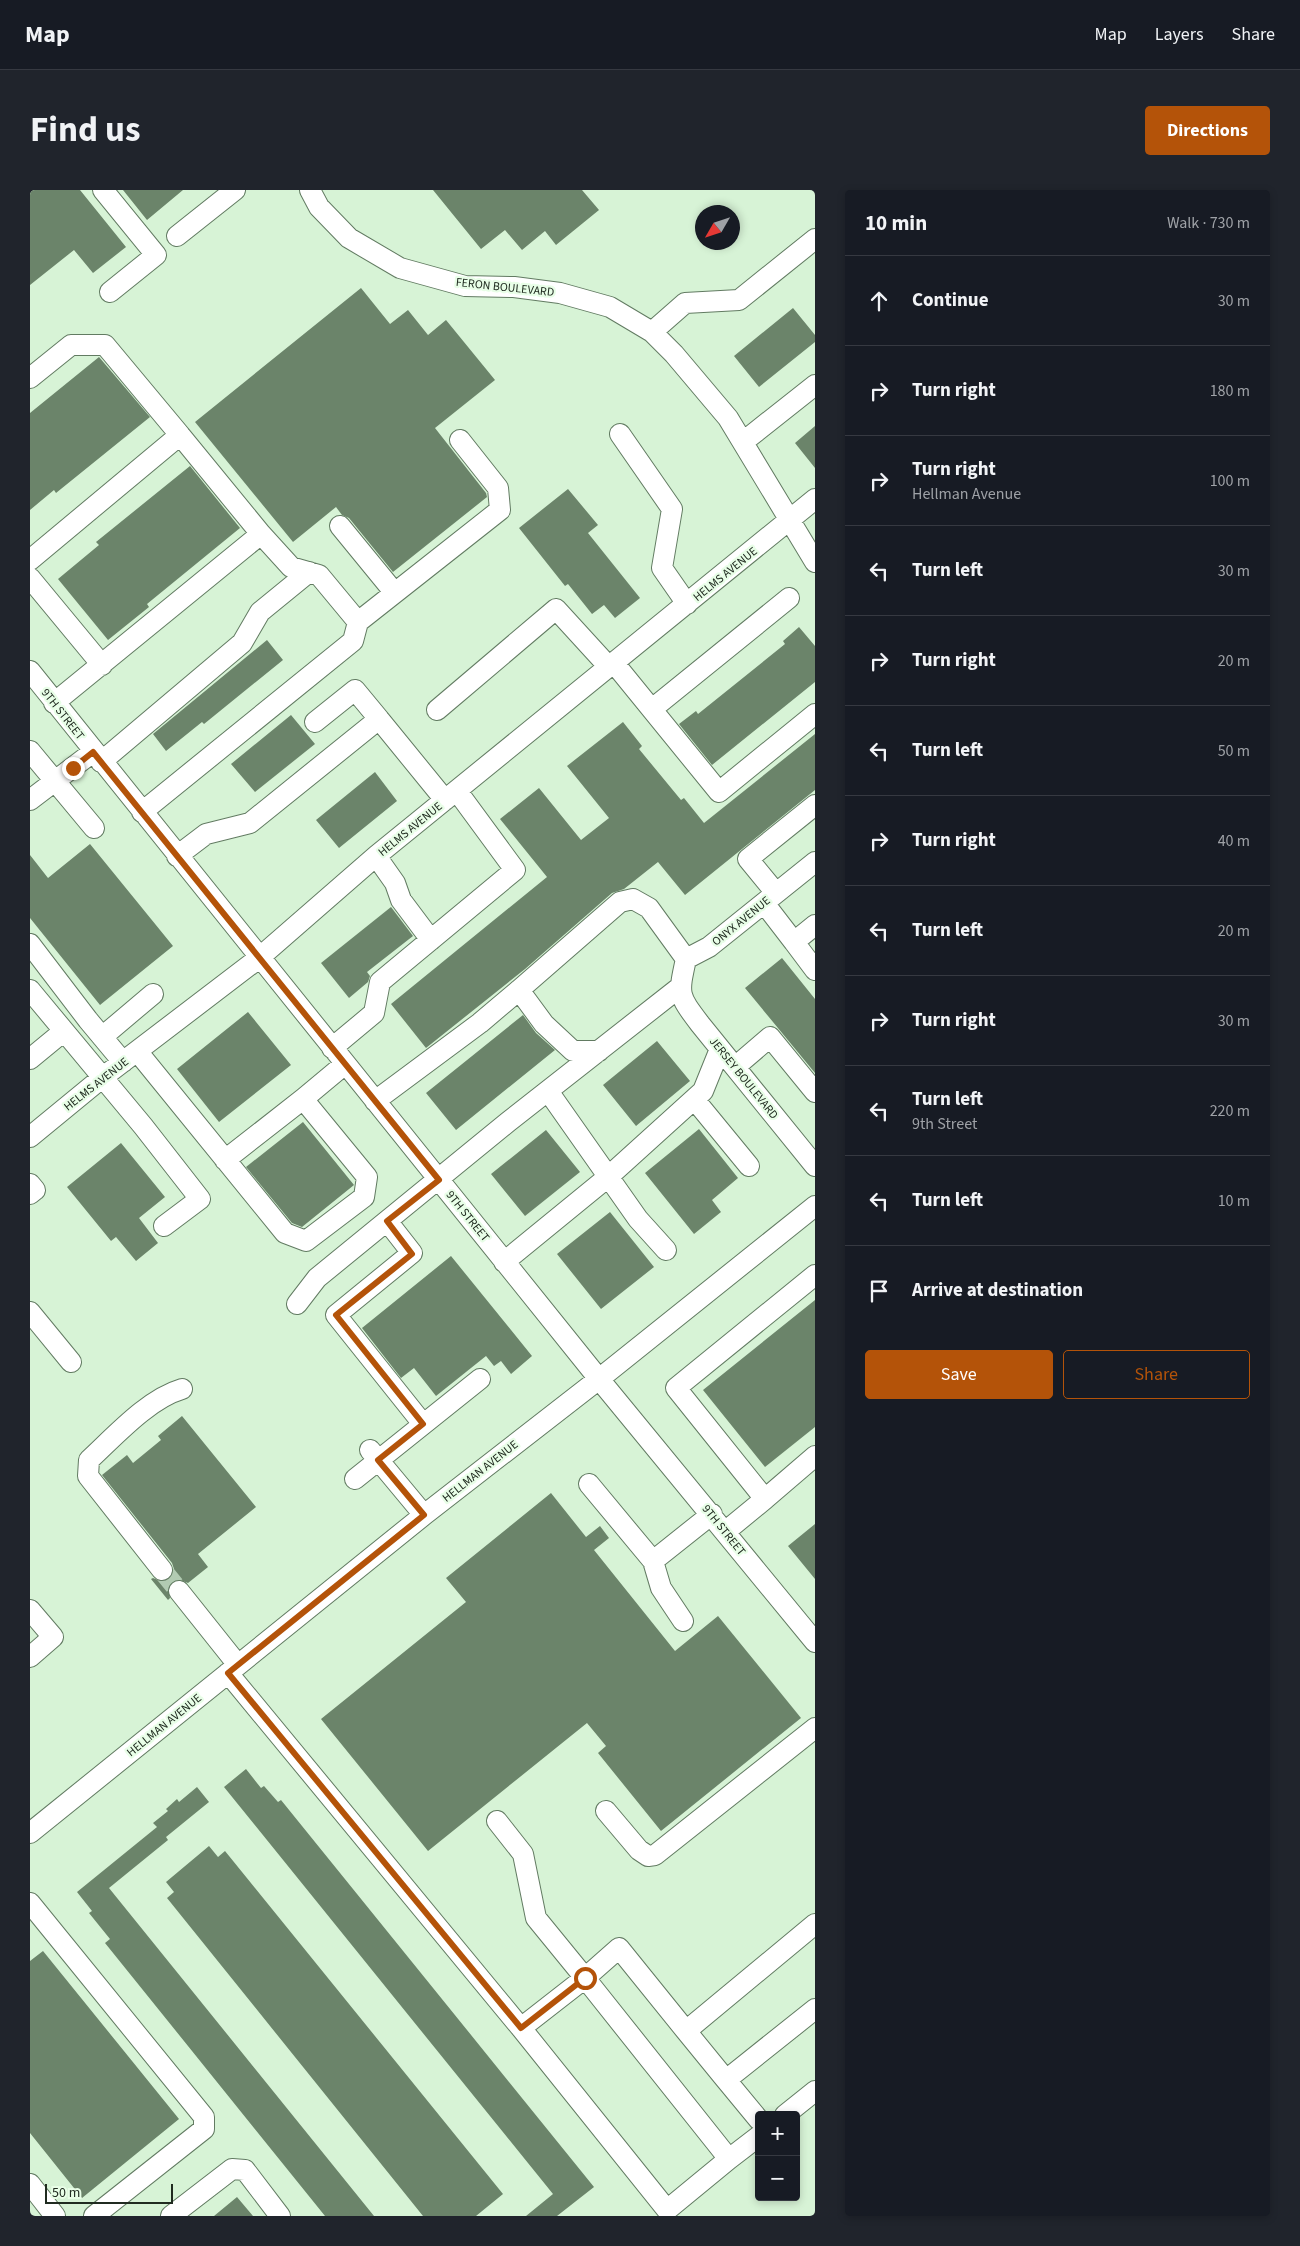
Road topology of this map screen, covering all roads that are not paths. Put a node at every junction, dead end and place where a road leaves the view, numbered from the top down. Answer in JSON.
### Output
{"nodes":[{"id":1,"x":103,"y":190,"type":"edge"},
{"id":2,"x":235,"y":190,"type":"edge"},
{"id":3,"x":310,"y":190,"type":"edge"},
{"id":4,"x":176,"y":236,"type":"dead end"},
{"id":5,"x":815,"y":239,"type":"edge"},
{"id":6,"x":110,"y":292,"type":"dead end"},
{"id":7,"x":652,"y":332,"type":"junction"},
{"id":8,"x":30,"y":378,"type":"edge"},
{"id":9,"x":815,"y":385,"type":"edge"},
{"id":10,"x":620,"y":434,"type":"dead end"},
{"id":11,"x":180,"y":436,"type":"junction"},
{"id":12,"x":460,"y":440,"type":"dead end"},
{"id":13,"x":743,"y":442,"type":"junction"},
{"id":14,"x":815,"y":499,"type":"edge"},
{"id":15,"x":790,"y":520,"type":"junction"},
{"id":16,"x":340,"y":526,"type":"dead end"},
{"id":17,"x":260,"y":534,"type":"junction"},
{"id":18,"x":30,"y":560,"type":"edge"},
{"id":19,"x":815,"y":562,"type":"edge"},
{"id":20,"x":309,"y":572,"type":"junction"},
{"id":21,"x":30,"y":578,"type":"edge"},
{"id":22,"x":394,"y":592,"type":"junction"},
{"id":23,"x":789,"y":598,"type":"dead end"},
{"id":24,"x":687,"y":604,"type":"junction"},
{"id":25,"x":358,"y":622,"type":"junction"},
{"id":26,"x":102,"y":664,"type":"junction"},
{"id":27,"x":611,"y":665,"type":"junction"},
{"id":28,"x":30,"y":672,"type":"edge"},
{"id":29,"x":54,"y":702,"type":"junction"},
{"id":30,"x":652,"y":709,"type":"junction"},
{"id":31,"x":437,"y":710,"type":"dead end"},
{"id":32,"x":815,"y":714,"type":"edge"},
{"id":33,"x":379,"y":719,"type":"junction"},
{"id":34,"x":315,"y":722,"type":"dead end"},
{"id":35,"x":30,"y":751,"type":"edge"},
{"id":36,"x":97,"y":757,"type":"junction"},
{"id":37,"x":55,"y":782,"type":"junction"},
{"id":38,"x":451,"y":795,"type":"junction"},
{"id":39,"x":30,"y":800,"type":"edge"},
{"id":40,"x":815,"y":805,"type":"edge"},
{"id":41,"x":142,"y":812,"type":"junction"},
{"id":42,"x":94,"y":828,"type":"dead end"},
{"id":43,"x":177,"y":856,"type":"junction"},
{"id":44,"x":376,"y":856,"type":"junction"},
{"id":45,"x":815,"y":862,"type":"edge"},
{"id":46,"x":770,"y":898,"type":"junction"},
{"id":47,"x":815,"y":925,"type":"edge"},
{"id":48,"x":431,"y":940,"type":"junction"},
{"id":49,"x":794,"y":942,"type":"junction"},
{"id":50,"x":30,"y":944,"type":"edge"},
{"id":51,"x":259,"y":958,"type":"junction"},
{"id":52,"x":686,"y":959,"type":"junction"},
{"id":53,"x":815,"y":970,"type":"edge"},
{"id":54,"x":680,"y":987,"type":"junction"},
{"id":55,"x":30,"y":990,"type":"edge"},
{"id":56,"x":519,"y":990,"type":"junction"},
{"id":57,"x":153,"y":994,"type":"dead end"},
{"id":58,"x":64,"y":1031,"type":"junction"},
{"id":59,"x":102,"y":1036,"type":"junction"},
{"id":60,"x":332,"y":1048,"type":"junction"},
{"id":61,"x":720,"y":1049,"type":"junction"},
{"id":62,"x":599,"y":1051,"type":"junction"},
{"id":63,"x":130,"y":1056,"type":"junction"},
{"id":64,"x":30,"y":1060,"type":"edge"},
{"id":65,"x":345,"y":1064,"type":"junction"},
{"id":66,"x":735,"y":1066,"type":"junction"},
{"id":67,"x":103,"y":1078,"type":"junction"},
{"id":68,"x":548,"y":1091,"type":"junction"},
{"id":69,"x":815,"y":1092,"type":"edge"},
{"id":70,"x":303,"y":1098,"type":"junction"},
{"id":71,"x":694,"y":1099,"type":"junction"},
{"id":72,"x":375,"y":1101,"type":"junction"},
{"id":73,"x":30,"y":1136,"type":"edge"},
{"id":74,"x":225,"y":1160,"type":"junction"},
{"id":75,"x":749,"y":1166,"type":"dead end"},
{"id":76,"x":815,"y":1166,"type":"edge"},
{"id":77,"x":608,"y":1177,"type":"junction"},
{"id":78,"x":439,"y":1180,"type":"junction"},
{"id":79,"x":30,"y":1184,"type":"edge"},
{"id":80,"x":30,"y":1194,"type":"edge"},
{"id":81,"x":815,"y":1206,"type":"edge"},
{"id":82,"x":387,"y":1221,"type":"junction"},
{"id":83,"x":164,"y":1226,"type":"dead end"},
{"id":84,"x":666,"y":1250,"type":"dead end"},
{"id":85,"x":504,"y":1262,"type":"junction"},
{"id":86,"x":815,"y":1275,"type":"edge"},
{"id":87,"x":297,"y":1304,"type":"dead end"},
{"id":88,"x":30,"y":1312,"type":"edge"},
{"id":89,"x":71,"y":1362,"type":"dead end"},
{"id":90,"x":480,"y":1379,"type":"dead end"},
{"id":91,"x":599,"y":1380,"type":"junction"},
{"id":92,"x":182,"y":1389,"type":"dead end"},
{"id":93,"x":423,"y":1424,"type":"junction"},
{"id":94,"x":374,"y":1455,"type":"junction"},
{"id":95,"x":815,"y":1456,"type":"edge"},
{"id":96,"x":355,"y":1479,"type":"dead end"},
{"id":97,"x":589,"y":1484,"type":"dead end"},
{"id":98,"x":765,"y":1499,"type":"junction"},
{"id":99,"x":712,"y":1514,"type":"junction"},
{"id":100,"x":424,"y":1515,"type":"junction"},
{"id":101,"x":726,"y":1531,"type":"junction"},
{"id":102,"x":653,"y":1562,"type":"junction"},
{"id":103,"x":162,"y":1570,"type":"tunnel mouth"},
{"id":104,"x":179,"y":1591,"type":"tunnel mouth"},
{"id":105,"x":30,"y":1610,"type":"edge"},
{"id":106,"x":684,"y":1621,"type":"dead end"},
{"id":107,"x":815,"y":1642,"type":"edge"},
{"id":108,"x":30,"y":1657,"type":"edge"},
{"id":109,"x":233,"y":1669,"type":"junction"},
{"id":110,"x":815,"y":1728,"type":"edge"},
{"id":111,"x":606,"y":1811,"type":"dead end"},
{"id":112,"x":497,"y":1821,"type":"dead end"},
{"id":113,"x":30,"y":1833,"type":"edge"},
{"id":114,"x":32,"y":1911,"type":"edge"},
{"id":115,"x":815,"y":1924,"type":"edge"},
{"id":116,"x":585,"y":1978,"type":"junction"},
{"id":117,"x":815,"y":2008,"type":"edge"},
{"id":118,"x":521,"y":2028,"type":"junction"},
{"id":119,"x":686,"y":2032,"type":"junction"},
{"id":120,"x":726,"y":2080,"type":"junction"},
{"id":121,"x":815,"y":2091,"type":"edge"},
{"id":122,"x":791,"y":2111,"type":"edge"},
{"id":123,"x":755,"y":2115,"type":"edge"},
{"id":124,"x":755,"y":2139,"type":"edge"},
{"id":125,"x":729,"y":2159,"type":"junction"},
{"id":126,"x":30,"y":2184,"type":"edge"},
{"id":127,"x":55,"y":2216,"type":"edge"},
{"id":128,"x":94,"y":2216,"type":"edge"},
{"id":129,"x":171,"y":2216,"type":"edge"},
{"id":130,"x":280,"y":2216,"type":"edge"}],
"edges":[{"from":1,"to":6,"type":"street"},
{"from":2,"to":4,"type":"street"},
{"from":3,"to":7,"type":"street","name":"FERON BOULEVARD"},
{"from":5,"to":7,"type":"street"},
{"from":7,"to":13,"type":"street","name":"FERON BOULEVARD"},
{"from":8,"to":11,"type":"street"},
{"from":9,"to":13,"type":"street"},
{"from":10,"to":24,"type":"street"},
{"from":11,"to":17,"type":"street"},
{"from":11,"to":18,"type":"street"},
{"from":12,"to":22,"type":"street"},
{"from":13,"to":15,"type":"street","name":"FERON BOULEVARD"},
{"from":14,"to":15,"type":"street","name":"HELMS AVENUE"},
{"from":15,"to":19,"type":"street","name":"FERON BOULEVARD"},
{"from":15,"to":24,"type":"street","name":"HELMS AVENUE"},
{"from":16,"to":22,"type":"street"},
{"from":17,"to":20,"type":"street"},
{"from":17,"to":26,"type":"street"},
{"from":20,"to":25,"type":"street"},
{"from":20,"to":36,"type":"street"},
{"from":21,"to":26,"type":"street"},
{"from":22,"to":25,"type":"street"},
{"from":23,"to":30,"type":"street"},
{"from":24,"to":27,"type":"street","name":"HELMS AVENUE"},
{"from":25,"to":41,"type":"street"},
{"from":26,"to":29,"type":"street"},
{"from":27,"to":30,"type":"street"},
{"from":27,"to":31,"type":"street"},
{"from":27,"to":38,"type":"street","name":"HELMS AVENUE"},
{"from":28,"to":29,"type":"street","name":"9TH STREET"},
{"from":29,"to":36,"type":"street","name":"9TH STREET"},
{"from":30,"to":32,"type":"street"},
{"from":33,"to":34,"type":"street"},
{"from":33,"to":38,"type":"street"},
{"from":33,"to":43,"type":"street"},
{"from":35,"to":37,"type":"street"},
{"from":36,"to":37,"type":"street"},
{"from":36,"to":41,"type":"street","name":"9TH STREET"},
{"from":37,"to":39,"type":"street"},
{"from":37,"to":42,"type":"street"},
{"from":38,"to":44,"type":"street","name":"HELMS AVENUE"},
{"from":38,"to":48,"type":"street"},
{"from":40,"to":46,"type":"street"},
{"from":41,"to":43,"type":"street","name":"9TH STREET"},
{"from":43,"to":51,"type":"street","name":"9TH STREET"},
{"from":44,"to":48,"type":"street"},
{"from":44,"to":51,"type":"street","name":"HELMS AVENUE"},
{"from":45,"to":46,"type":"street","name":"ONYX AVENUE"},
{"from":46,"to":49,"type":"street"},
{"from":46,"to":52,"type":"street","name":"ONYX AVENUE"},
{"from":47,"to":49,"type":"street"},
{"from":48,"to":60,"type":"street"},
{"from":49,"to":53,"type":"street"},
{"from":50,"to":59,"type":"street"},
{"from":51,"to":60,"type":"street","name":"9TH STREET"},
{"from":51,"to":63,"type":"street","name":"HELMS AVENUE"},
{"from":52,"to":54,"type":"street"},
{"from":52,"to":56,"type":"street"},
{"from":54,"to":61,"type":"street","name":"JERSEY BOULEVARD"},
{"from":54,"to":62,"type":"street"},
{"from":55,"to":58,"type":"street"},
{"from":56,"to":62,"type":"street"},
{"from":56,"to":72,"type":"street"},
{"from":57,"to":59,"type":"street"},
{"from":58,"to":64,"type":"street"},
{"from":58,"to":67,"type":"street"},
{"from":59,"to":63,"type":"street"},
{"from":60,"to":65,"type":"street","name":"9TH STREET"},
{"from":61,"to":66,"type":"street","name":"JERSEY BOULEVARD"},
{"from":61,"to":71,"type":"street"},
{"from":62,"to":68,"type":"street"},
{"from":63,"to":67,"type":"street","name":"HELMS AVENUE"},
{"from":63,"to":74,"type":"street"},
{"from":65,"to":70,"type":"street"},
{"from":65,"to":72,"type":"street","name":"9TH STREET"},
{"from":66,"to":69,"type":"street"},
{"from":66,"to":76,"type":"street","name":"JERSEY BOULEVARD"},
{"from":67,"to":73,"type":"street","name":"HELMS AVENUE"},
{"from":67,"to":83,"type":"street"},
{"from":68,"to":77,"type":"street"},
{"from":68,"to":78,"type":"street"},
{"from":70,"to":74,"type":"street"},
{"from":70,"to":74,"type":"street"},
{"from":71,"to":75,"type":"street"},
{"from":71,"to":77,"type":"street"},
{"from":72,"to":78,"type":"street","name":"9TH STREET"},
{"from":77,"to":84,"type":"street"},
{"from":77,"to":85,"type":"street"},
{"from":78,"to":82,"type":"street"},
{"from":78,"to":85,"type":"street","name":"9TH STREET"},
{"from":79,"to":80,"type":"street"},
{"from":81,"to":91,"type":"street","name":"HELLMAN AVENUE"},
{"from":82,"to":87,"type":"street"},
{"from":82,"to":93,"type":"street"},
{"from":85,"to":91,"type":"street","name":"9TH STREET"},
{"from":86,"to":98,"type":"street"},
{"from":88,"to":89,"type":"street"},
{"from":90,"to":93,"type":"street"},
{"from":91,"to":99,"type":"street","name":"9TH STREET"},
{"from":91,"to":100,"type":"street","name":"HELLMAN AVENUE"},
{"from":92,"to":103,"type":"street"},
{"from":93,"to":94,"type":"street"},
{"from":94,"to":96,"type":"street"},
{"from":94,"to":100,"type":"street"},
{"from":95,"to":98,"type":"street"},
{"from":97,"to":102,"type":"street"},
{"from":98,"to":101,"type":"street"},
{"from":99,"to":101,"type":"street","name":"9TH STREET"},
{"from":99,"to":102,"type":"street"},
{"from":100,"to":109,"type":"street","name":"HELLMAN AVENUE"},
{"from":101,"to":107,"type":"street","name":"9TH STREET"},
{"from":102,"to":106,"type":"street"},
{"from":104,"to":109,"type":"street"},
{"from":105,"to":108,"type":"street"},
{"from":109,"to":113,"type":"street","name":"HELLMAN AVENUE"},
{"from":109,"to":118,"type":"street"},
{"from":110,"to":111,"type":"street"},
{"from":112,"to":116,"type":"street"},
{"from":114,"to":128,"type":"street"},
{"from":115,"to":119,"type":"street"},
{"from":116,"to":118,"type":"street"},
{"from":116,"to":119,"type":"street"},
{"from":116,"to":125,"type":"street"},
{"from":117,"to":120,"type":"street"},
{"from":118,"to":125,"type":"street"},
{"from":119,"to":120,"type":"street"},
{"from":120,"to":123,"type":"street"},
{"from":121,"to":122,"type":"street"},
{"from":124,"to":125,"type":"street"},
{"from":126,"to":127,"type":"street"},
{"from":129,"to":130,"type":"street"}]}
